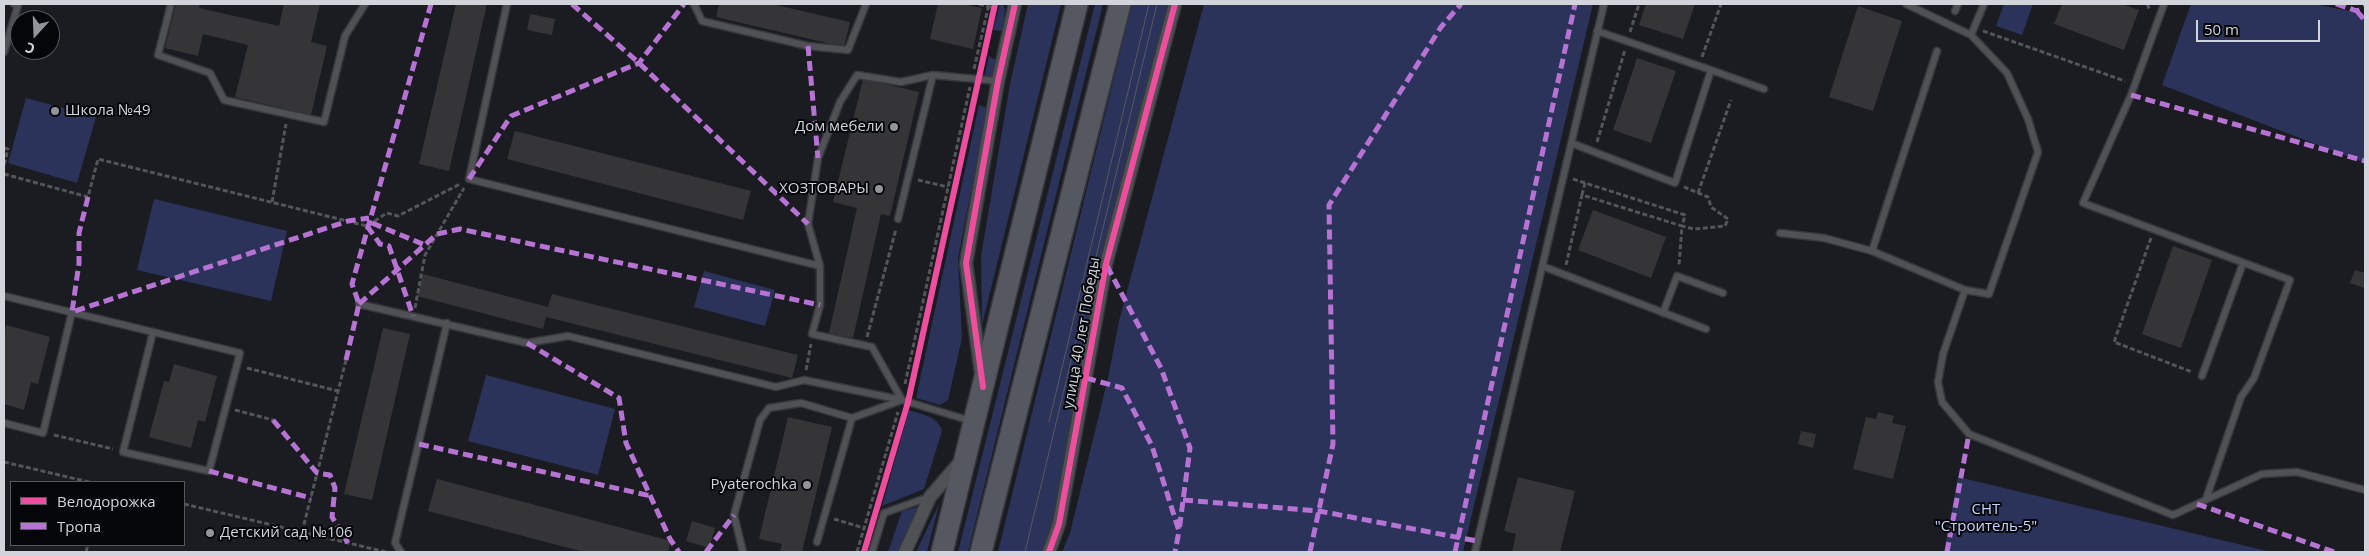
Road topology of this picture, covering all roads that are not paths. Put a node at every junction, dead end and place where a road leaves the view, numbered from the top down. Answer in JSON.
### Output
{"nodes":[{"id":1,"x":14,"y":4,"type":"edge"},
{"id":2,"x":171,"y":4,"type":"edge"},
{"id":3,"x":365,"y":4,"type":"edge"},
{"id":4,"x":507,"y":4,"type":"edge"},
{"id":5,"x":694,"y":4,"type":"edge"},
{"id":6,"x":866,"y":4,"type":"edge"},
{"id":7,"x":1015,"y":4,"type":"edge"},
{"id":8,"x":1077,"y":4,"type":"edge"},
{"id":9,"x":1120,"y":4,"type":"edge"},
{"id":10,"x":1176,"y":4,"type":"edge"},
{"id":11,"x":1604,"y":4,"type":"edge"},
{"id":12,"x":1906,"y":4,"type":"edge"},
{"id":13,"x":1984,"y":4,"type":"edge"},
{"id":14,"x":2164,"y":4,"type":"edge"},
{"id":15,"x":1598,"y":31,"type":"junction"},
{"id":16,"x":1973,"y":31,"type":"junction"},
{"id":17,"x":1937,"y":51,"type":"dead end"},
{"id":18,"x":4,"y":52,"type":"edge"},
{"id":19,"x":1711,"y":70,"type":"junction"},
{"id":20,"x":933,"y":75,"type":"junction"},
{"id":21,"x":998,"y":81,"type":"junction"},
{"id":22,"x":1764,"y":89,"type":"dead end"},
{"id":23,"x":1571,"y":143,"type":"junction"},
{"id":24,"x":898,"y":219,"type":"dead end"},
{"id":25,"x":1780,"y":233,"type":"dead end"},
{"id":26,"x":1872,"y":251,"type":"junction"},
{"id":27,"x":2244,"y":263,"type":"junction"},
{"id":28,"x":820,"y":266,"type":"junction"},
{"id":29,"x":1542,"y":266,"type":"junction"},
{"id":30,"x":1965,"y":290,"type":"junction"},
{"id":31,"x":1723,"y":294,"type":"dead end"},
{"id":32,"x":4,"y":296,"type":"edge"},
{"id":33,"x":359,"y":304,"type":"dead end"},
{"id":34,"x":72,"y":312,"type":"junction"},
{"id":35,"x":1663,"y":313,"type":"junction"},
{"id":36,"x":447,"y":323,"type":"junction"},
{"id":37,"x":1706,"y":329,"type":"dead end"},
{"id":38,"x":153,"y":332,"type":"junction"},
{"id":39,"x":2202,"y":376,"type":"road end"},
{"id":40,"x":983,"y":387,"type":"junction"},
{"id":41,"x":905,"y":401,"type":"junction"},
{"id":42,"x":852,"y":418,"type":"junction"},
{"id":43,"x":4,"y":423,"type":"edge"},
{"id":44,"x":974,"y":423,"type":"junction"},
{"id":45,"x":965,"y":457,"type":"junction"},
{"id":46,"x":2365,"y":490,"type":"edge"},
{"id":47,"x":930,"y":497,"type":"junction"},
{"id":48,"x":2206,"y":499,"type":"junction"},
{"id":49,"x":817,"y":542,"type":"dead end"},
{"id":50,"x":401,"y":552,"type":"edge"},
{"id":51,"x":743,"y":552,"type":"edge"},
{"id":52,"x":872,"y":552,"type":"edge"},
{"id":53,"x":906,"y":552,"type":"edge"},
{"id":54,"x":942,"y":552,"type":"edge"},
{"id":55,"x":981,"y":552,"type":"edge"},
{"id":56,"x":1049,"y":552,"type":"edge"},
{"id":57,"x":1475,"y":552,"type":"edge"}],
"edges":[{"from":1,"to":18,"type":"lane"},
{"from":2,"to":3,"type":"lane"},
{"from":4,"to":28,"type":"lane"},
{"from":5,"to":6,"type":"lane"},
{"from":7,"to":21,"type":"street"},
{"from":8,"to":40,"type":"main road"},
{"from":9,"to":55,"type":"main road"},
{"from":10,"to":56,"type":"street","name":"улица 40 лет Победы"},
{"from":11,"to":15,"type":"lane"},
{"from":12,"to":16,"type":"lane"},
{"from":13,"to":16,"type":"lane"},
{"from":14,"to":27,"type":"lane"},
{"from":15,"to":19,"type":"lane"},
{"from":15,"to":23,"type":"lane"},
{"from":16,"to":30,"type":"lane"},
{"from":17,"to":26,"type":"lane"},
{"from":19,"to":22,"type":"lane"},
{"from":19,"to":23,"type":"lane"},
{"from":20,"to":21,"type":"lane"},
{"from":20,"to":24,"type":"lane"},
{"from":20,"to":28,"type":"lane"},
{"from":21,"to":40,"type":"street"},
{"from":23,"to":29,"type":"lane"},
{"from":25,"to":26,"type":"lane"},
{"from":26,"to":30,"type":"lane"},
{"from":27,"to":39,"type":"lane"},
{"from":27,"to":48,"type":"lane"},
{"from":28,"to":41,"type":"lane"},
{"from":29,"to":35,"type":"lane"},
{"from":29,"to":57,"type":"lane"},
{"from":30,"to":48,"type":"lane"},
{"from":31,"to":35,"type":"lane"},
{"from":32,"to":34,"type":"lane"},
{"from":33,"to":36,"type":"lane"},
{"from":34,"to":38,"type":"lane"},
{"from":34,"to":43,"type":"lane"},
{"from":35,"to":37,"type":"lane"},
{"from":36,"to":41,"type":"lane"},
{"from":36,"to":50,"type":"lane"},
{"from":38,"to":38,"type":"lane"},
{"from":40,"to":44,"type":"main road"},
{"from":41,"to":42,"type":"lane"},
{"from":41,"to":44,"type":"lane"},
{"from":42,"to":49,"type":"lane"},
{"from":42,"to":51,"type":"lane"},
{"from":44,"to":45,"type":"main road"},
{"from":45,"to":47,"type":"street"},
{"from":45,"to":54,"type":"main road"},
{"from":46,"to":48,"type":"lane"},
{"from":47,"to":52,"type":"lane"},
{"from":47,"to":53,"type":"street"}]}
